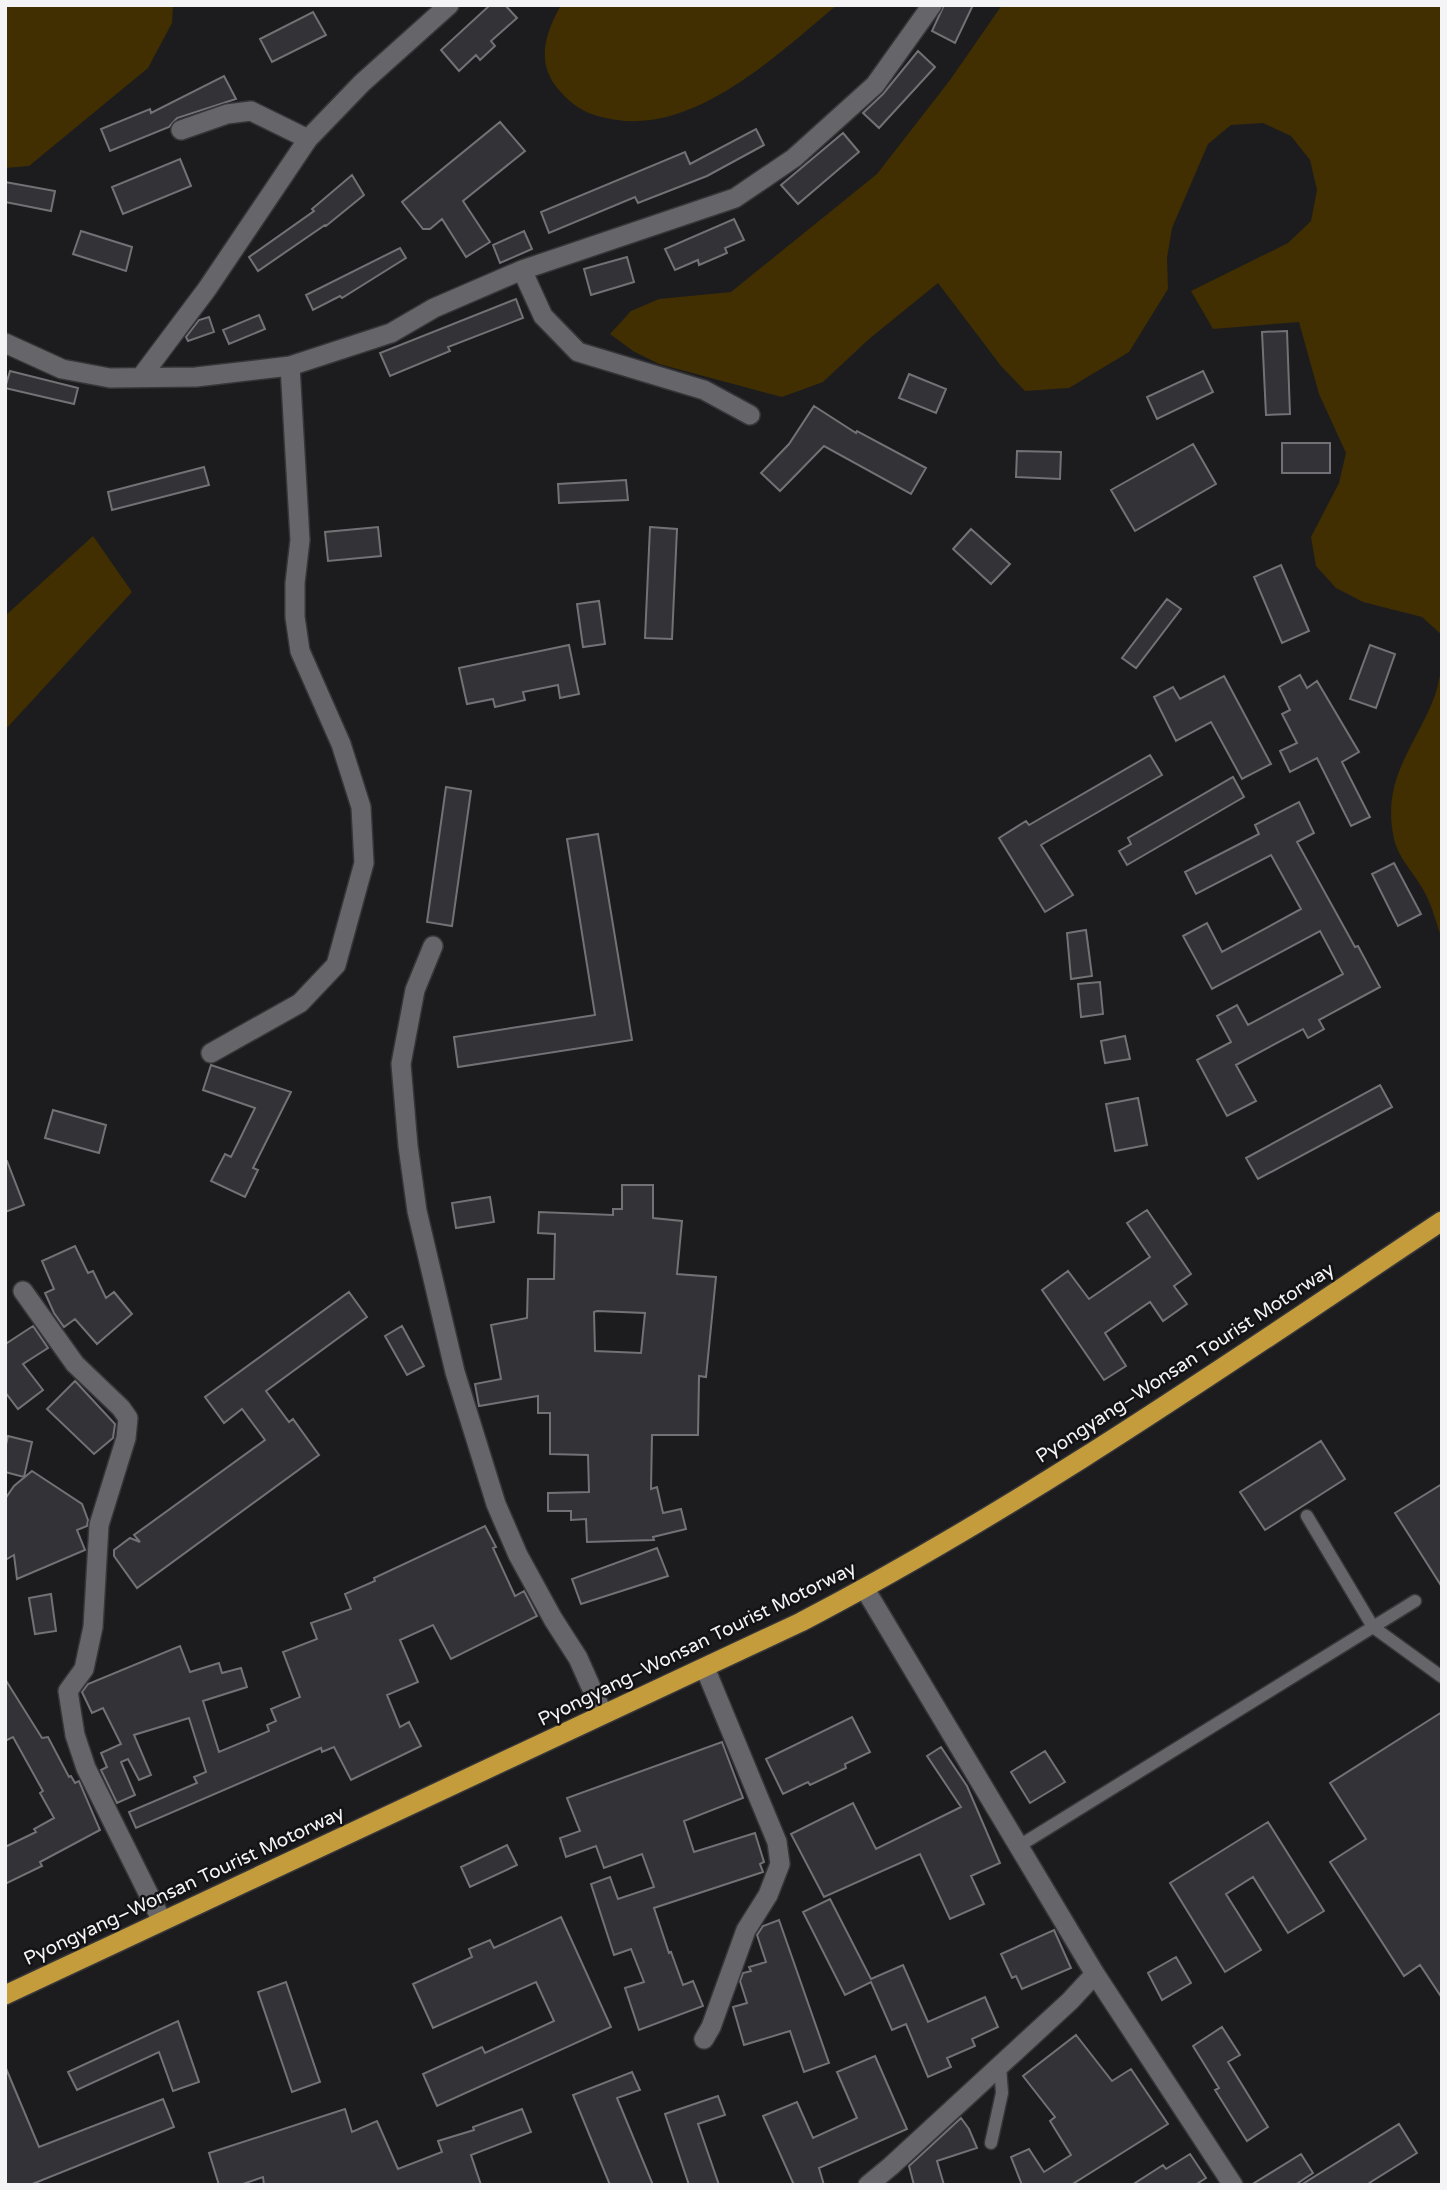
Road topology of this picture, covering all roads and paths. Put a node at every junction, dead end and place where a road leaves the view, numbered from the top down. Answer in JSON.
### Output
{"nodes":[{"id":1,"x":449,"y":5,"type":"edge"},
{"id":2,"x":932,"y":5,"type":"edge"},
{"id":3,"x":181,"y":130,"type":"dead end"},
{"id":4,"x":308,"y":139,"type":"junction"},
{"id":5,"x":522,"y":270,"type":"junction"},
{"id":6,"x":5,"y":343,"type":"edge"},
{"id":7,"x":290,"y":366,"type":"junction"},
{"id":8,"x":141,"y":377,"type":"junction"},
{"id":9,"x":750,"y":415,"type":"dead end"},
{"id":10,"x":433,"y":946,"type":"dead end"},
{"id":11,"x":211,"y":1053,"type":"dead end"},
{"id":12,"x":1442,"y":1222,"type":"edge"},
{"id":13,"x":23,"y":1291,"type":"dead end"},
{"id":14,"x":1307,"y":1516,"type":"dead end"},
{"id":15,"x":865,"y":1589,"type":"junction"},
{"id":16,"x":1415,"y":1601,"type":"dead end"},
{"id":17,"x":1373,"y":1627,"type":"junction"},
{"id":18,"x":705,"y":1668,"type":"junction"},
{"id":19,"x":1442,"y":1677,"type":"edge"},
{"id":20,"x":603,"y":1714,"type":"junction"},
{"id":21,"x":1019,"y":1846,"type":"junction"},
{"id":22,"x":162,"y":1921,"type":"junction"},
{"id":23,"x":1095,"y":1974,"type":"junction"},
{"id":24,"x":5,"y":1995,"type":"edge"},
{"id":25,"x":704,"y":2039,"type":"dead end"},
{"id":26,"x":1000,"y":2066,"type":"junction"},
{"id":27,"x":992,"y":2143,"type":"dead end"},
{"id":28,"x":894,"y":2176,"type":"edge"},
{"id":29,"x":868,"y":2185,"type":"edge"},
{"id":30,"x":1233,"y":2185,"type":"edge"}],
"edges":[{"from":1,"to":4,"type":"street"},
{"from":2,"to":5,"type":"street"},
{"from":3,"to":4,"type":"street"},
{"from":4,"to":8,"type":"street"},
{"from":5,"to":7,"type":"street"},
{"from":5,"to":9,"type":"street"},
{"from":6,"to":8,"type":"street"},
{"from":7,"to":8,"type":"street"},
{"from":7,"to":11,"type":"street"},
{"from":10,"to":20,"type":"street"},
{"from":12,"to":15,"type":"highway","name":"Pyongyang–Wonsan Tourist Motorway"},
{"from":13,"to":22,"type":"street"},
{"from":14,"to":17,"type":"lane"},
{"from":15,"to":18,"type":"highway","name":"Pyongyang–Wonsan Tourist Motorway"},
{"from":15,"to":21,"type":"street"},
{"from":16,"to":17,"type":"lane"},
{"from":17,"to":19,"type":"lane"},
{"from":17,"to":21,"type":"lane"},
{"from":18,"to":20,"type":"highway","name":"Pyongyang–Wonsan Tourist Motorway"},
{"from":18,"to":25,"type":"street"},
{"from":20,"to":22,"type":"highway","name":"Pyongyang–Wonsan Tourist Motorway"},
{"from":21,"to":23,"type":"street"},
{"from":22,"to":24,"type":"highway","name":"Pyongyang–Wonsan Tourist Motorway"},
{"from":23,"to":26,"type":"street"},
{"from":23,"to":30,"type":"street"},
{"from":26,"to":27,"type":"lane"},
{"from":26,"to":28,"type":"street"},
{"from":28,"to":29,"type":"street"}]}
